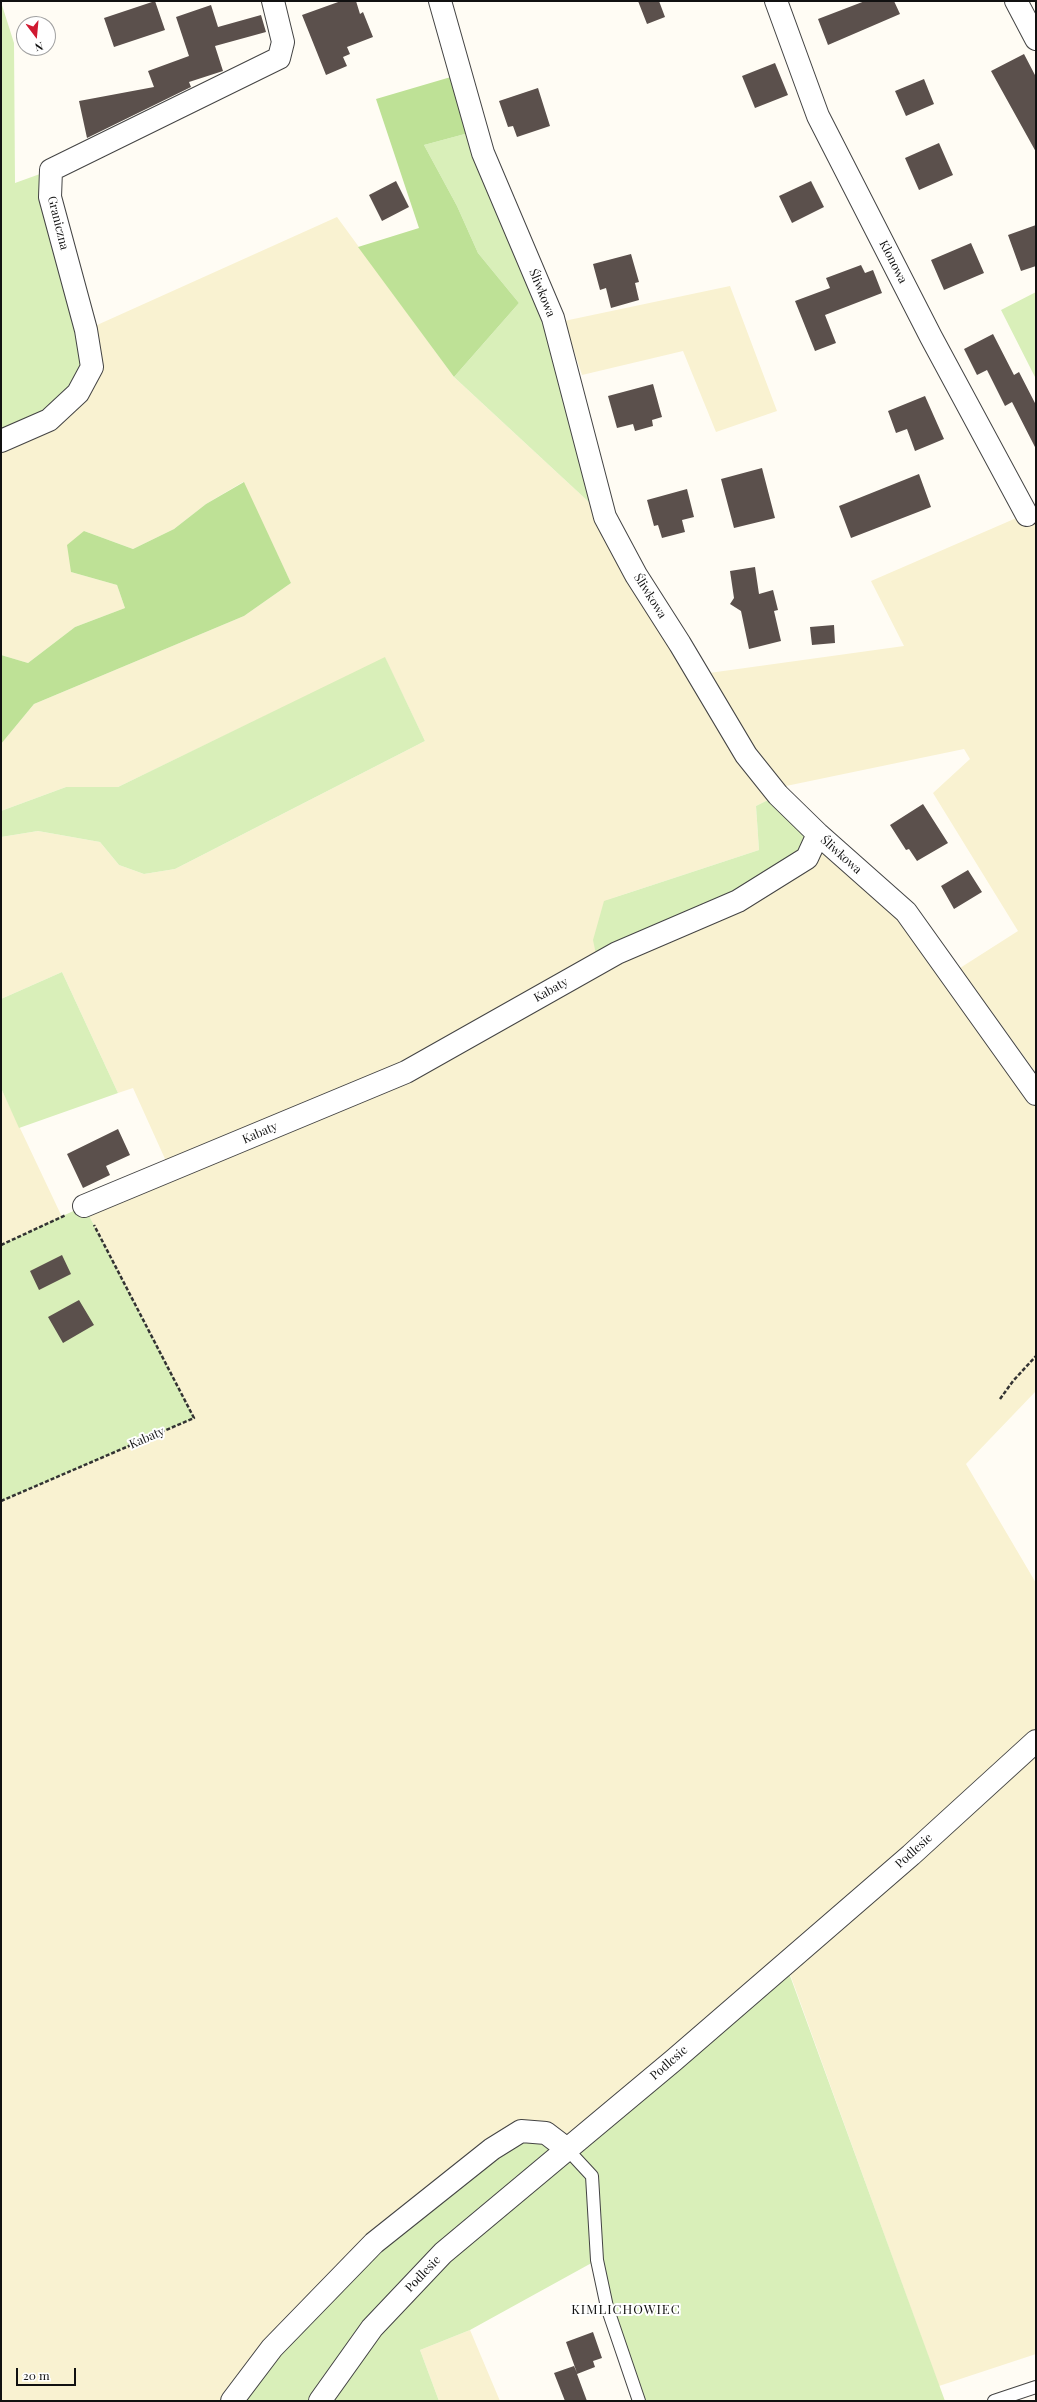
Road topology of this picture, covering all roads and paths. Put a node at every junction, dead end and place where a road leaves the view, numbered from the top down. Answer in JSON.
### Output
{"nodes":[{"id":1,"x":273,"y":1,"type":"edge"},
{"id":2,"x":440,"y":1,"type":"edge"},
{"id":3,"x":776,"y":1,"type":"edge"},
{"id":4,"x":1016,"y":1,"type":"edge"},
{"id":5,"x":1036,"y":39,"type":"edge"},
{"id":6,"x":1,"y":441,"type":"edge"},
{"id":7,"x":1027,"y":515,"type":"dead end"},
{"id":8,"x":818,"y":834,"type":"junction"},
{"id":9,"x":1036,"y":1094,"type":"edge"},
{"id":10,"x":84,"y":1206,"type":"junction"},
{"id":11,"x":1,"y":1245,"type":"edge"},
{"id":12,"x":1036,"y":1356,"type":"edge"},
{"id":13,"x":1000,"y":1399,"type":"dead end"},
{"id":14,"x":1,"y":1501,"type":"edge"},
{"id":15,"x":1036,"y":1741,"type":"edge"},
{"id":16,"x":567,"y":2149,"type":"junction"},
{"id":17,"x":1036,"y":2387,"type":"edge"},
{"id":18,"x":232,"y":2401,"type":"edge"},
{"id":19,"x":320,"y":2401,"type":"edge"},
{"id":20,"x":639,"y":2401,"type":"edge"},
{"id":21,"x":994,"y":2401,"type":"edge"}],
"edges":[{"from":1,"to":6,"type":"street","name":"Graniczna"},
{"from":2,"to":8,"type":"street","name":"Śliwkowa"},
{"from":3,"to":7,"type":"street","name":"Klonowa"},
{"from":4,"to":5,"type":"street"},
{"from":8,"to":9,"type":"street","name":"Śliwkowa"},
{"from":8,"to":10,"type":"street","name":"Kabaty"},
{"from":10,"to":11,"type":"path"},
{"from":10,"to":14,"type":"path","name":"Kabaty"},
{"from":12,"to":13,"type":"path"},
{"from":15,"to":16,"type":"street","name":"Podlesie"},
{"from":16,"to":18,"type":"street"},
{"from":16,"to":19,"type":"street","name":"Podlesie"},
{"from":16,"to":20,"type":"lane"},
{"from":17,"to":21,"type":"lane"}]}
